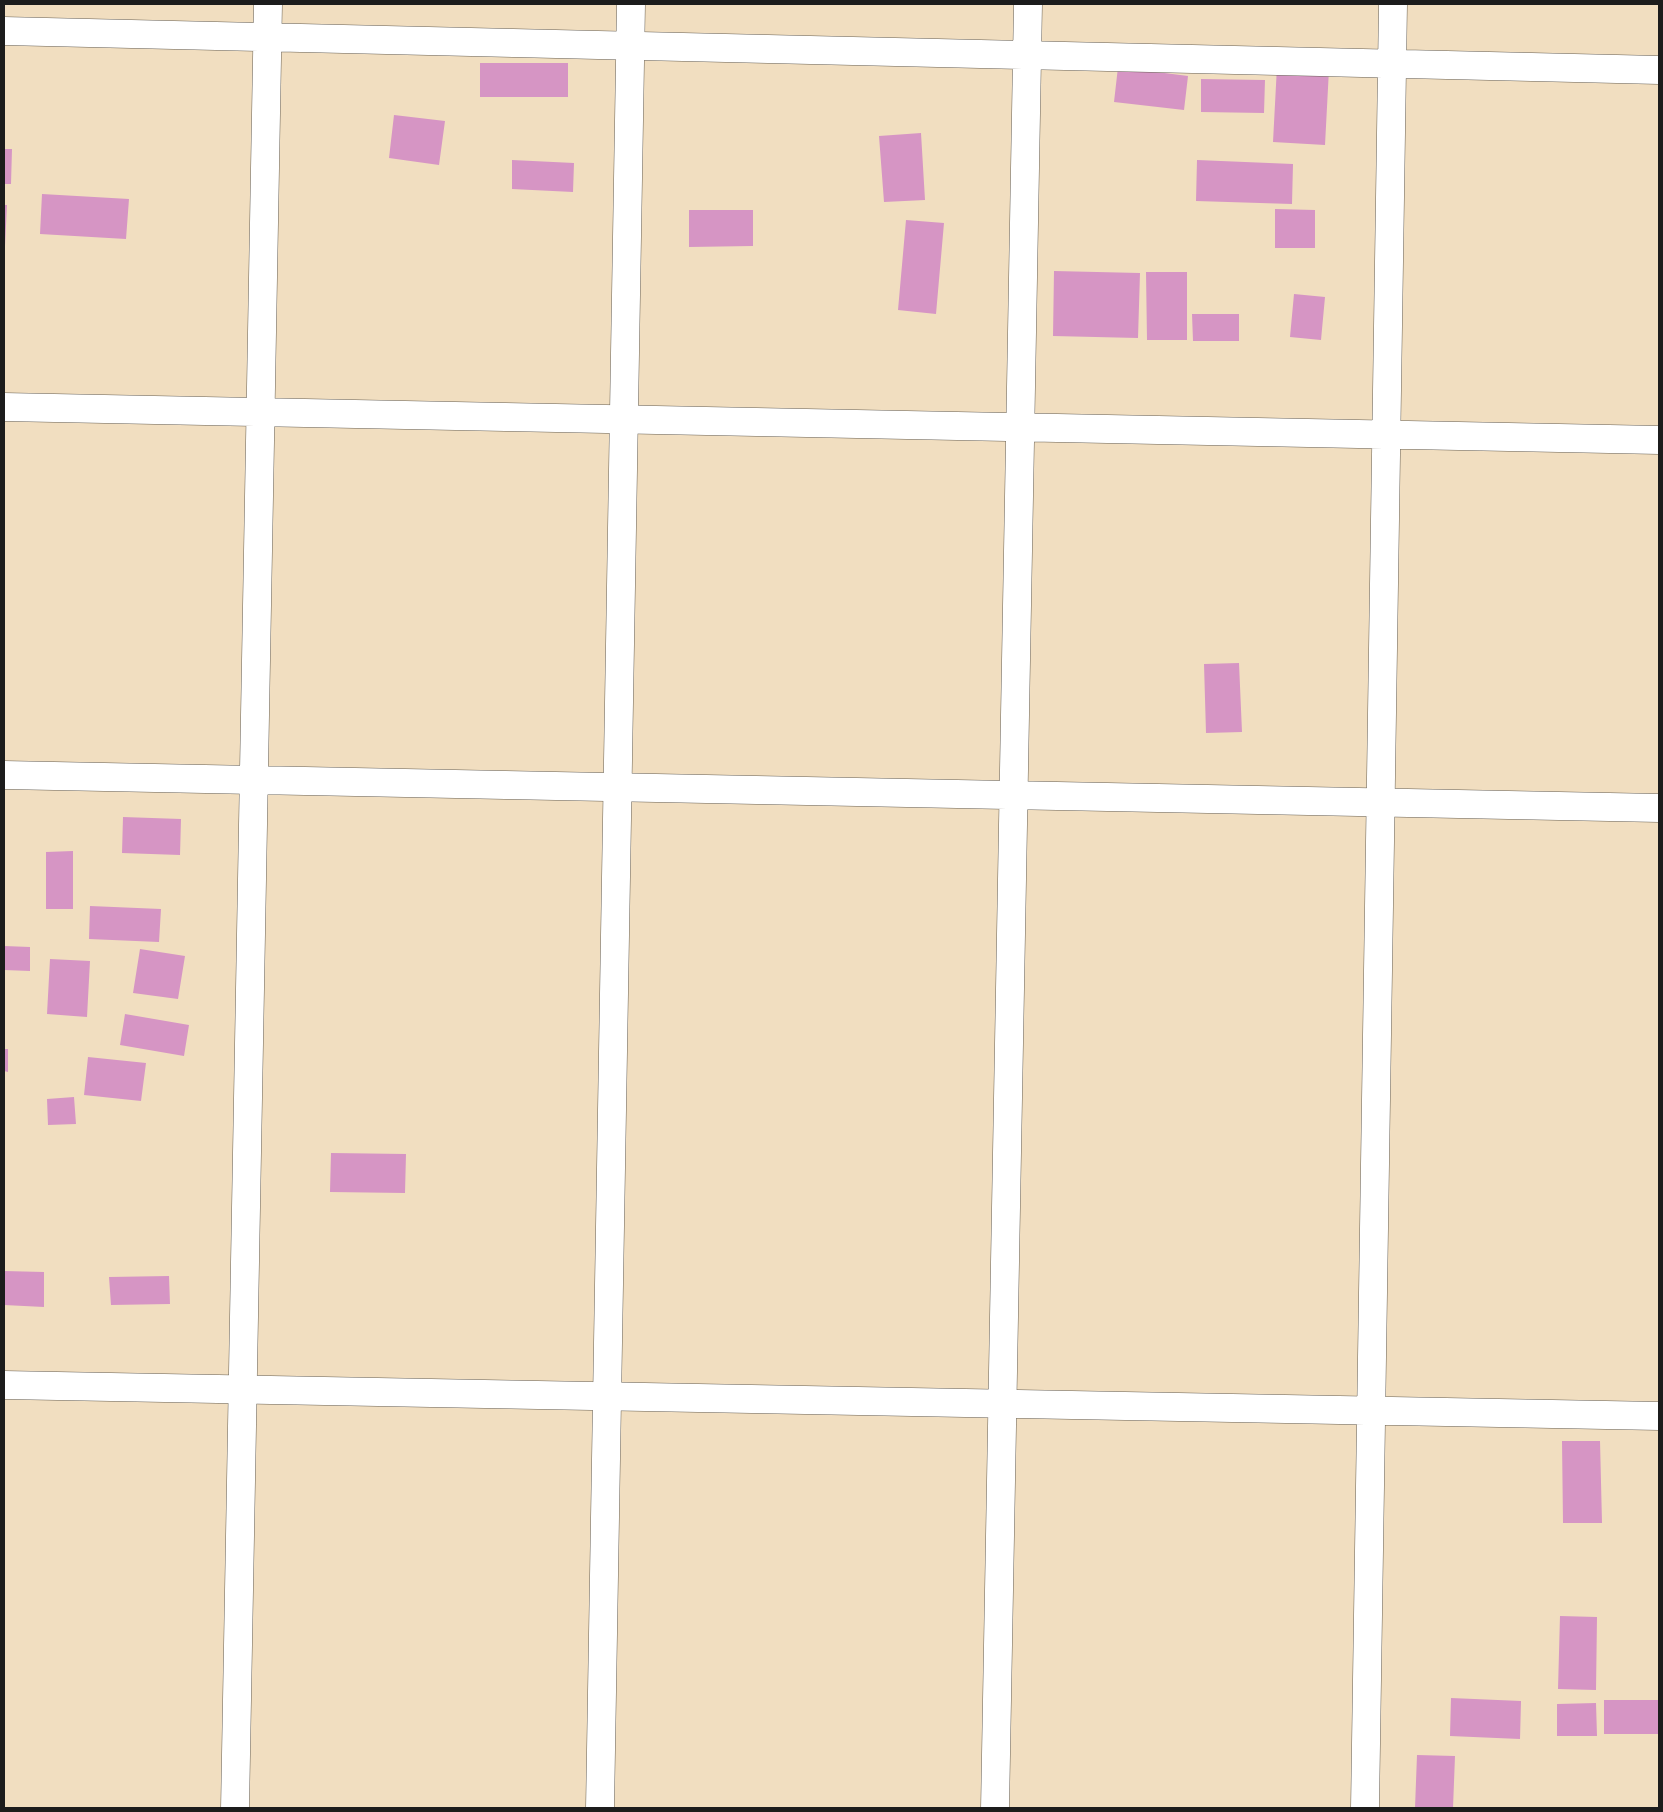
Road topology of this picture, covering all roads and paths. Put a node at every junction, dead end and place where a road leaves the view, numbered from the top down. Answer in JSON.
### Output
{"nodes":[{"id":1,"x":268,"y":4,"type":"edge"},
{"id":2,"x":631,"y":4,"type":"edge"},
{"id":3,"x":1028,"y":4,"type":"edge"},
{"id":4,"x":1393,"y":4,"type":"edge"},
{"id":5,"x":4,"y":31,"type":"edge"},
{"id":6,"x":267,"y":38,"type":"junction"},
{"id":7,"x":631,"y":46,"type":"junction"},
{"id":8,"x":1027,"y":55,"type":"junction"},
{"id":9,"x":1392,"y":64,"type":"junction"},
{"id":10,"x":1659,"y":70,"type":"edge"},
{"id":11,"x":4,"y":408,"type":"edge"},
{"id":12,"x":260,"y":412,"type":"junction"},
{"id":13,"x":624,"y":420,"type":"junction"},
{"id":14,"x":1020,"y":428,"type":"junction"},
{"id":15,"x":1386,"y":435,"type":"junction"},
{"id":16,"x":1659,"y":440,"type":"edge"},
{"id":17,"x":4,"y":774,"type":"edge"},
{"id":18,"x":253,"y":780,"type":"junction"},
{"id":19,"x":617,"y":787,"type":"junction"},
{"id":20,"x":1013,"y":795,"type":"junction"},
{"id":21,"x":1381,"y":802,"type":"junction"},
{"id":22,"x":1659,"y":808,"type":"edge"},
{"id":23,"x":4,"y":1385,"type":"edge"},
{"id":24,"x":242,"y":1389,"type":"junction"},
{"id":25,"x":606,"y":1396,"type":"junction"},
{"id":26,"x":1002,"y":1404,"type":"junction"},
{"id":27,"x":1371,"y":1410,"type":"junction"},
{"id":28,"x":1659,"y":1416,"type":"edge"},
{"id":29,"x":235,"y":1808,"type":"edge"},
{"id":30,"x":600,"y":1808,"type":"edge"},
{"id":31,"x":995,"y":1808,"type":"edge"},
{"id":32,"x":1365,"y":1808,"type":"edge"}],
"edges":[{"from":1,"to":6,"type":"street"},
{"from":2,"to":7,"type":"street"},
{"from":3,"to":8,"type":"street"},
{"from":4,"to":9,"type":"street"},
{"from":5,"to":6,"type":"street"},
{"from":6,"to":7,"type":"street"},
{"from":6,"to":12,"type":"street"},
{"from":7,"to":8,"type":"street"},
{"from":7,"to":13,"type":"street"},
{"from":8,"to":9,"type":"street"},
{"from":8,"to":14,"type":"street"},
{"from":9,"to":10,"type":"street"},
{"from":9,"to":15,"type":"street"},
{"from":11,"to":12,"type":"street"},
{"from":12,"to":13,"type":"street"},
{"from":12,"to":18,"type":"street"},
{"from":13,"to":14,"type":"street"},
{"from":13,"to":19,"type":"street"},
{"from":14,"to":15,"type":"street"},
{"from":14,"to":20,"type":"street"},
{"from":15,"to":16,"type":"street"},
{"from":15,"to":21,"type":"street"},
{"from":17,"to":18,"type":"street"},
{"from":18,"to":19,"type":"street"},
{"from":18,"to":24,"type":"street"},
{"from":19,"to":20,"type":"street"},
{"from":19,"to":25,"type":"street"},
{"from":20,"to":21,"type":"street"},
{"from":20,"to":26,"type":"street"},
{"from":21,"to":22,"type":"street"},
{"from":21,"to":27,"type":"street"},
{"from":23,"to":24,"type":"street"},
{"from":24,"to":25,"type":"street"},
{"from":24,"to":29,"type":"street"},
{"from":25,"to":26,"type":"street"},
{"from":25,"to":30,"type":"street"},
{"from":26,"to":27,"type":"street"},
{"from":26,"to":31,"type":"street"},
{"from":27,"to":28,"type":"street"},
{"from":27,"to":32,"type":"street"}]}
